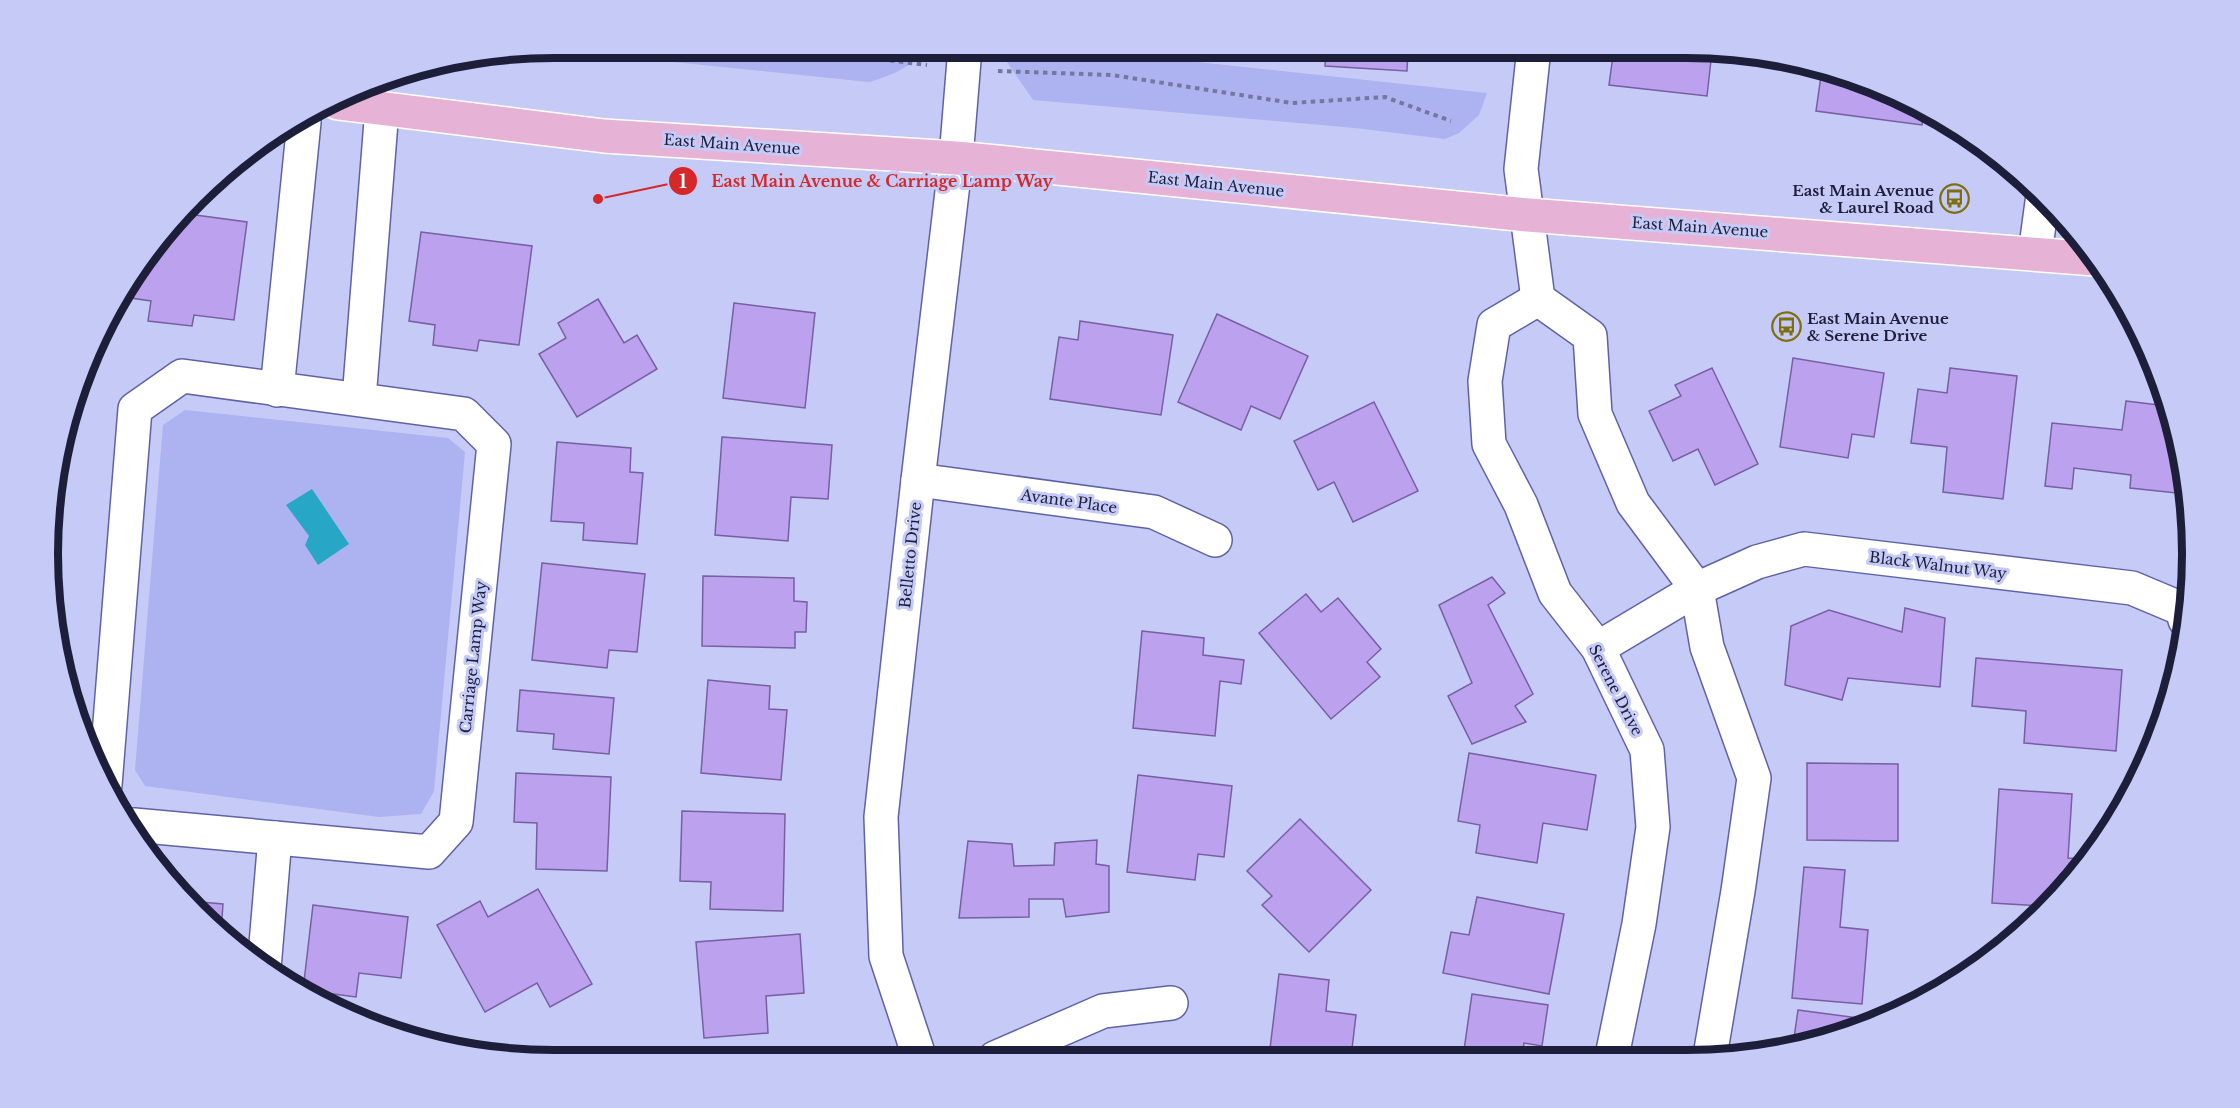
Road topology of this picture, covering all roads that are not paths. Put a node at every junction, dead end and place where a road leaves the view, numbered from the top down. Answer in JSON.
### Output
{"nodes":[{"id":1,"x":964,"y":58,"type":"edge"},
{"id":2,"x":1533,"y":58,"type":"edge"},
{"id":3,"x":347,"y":104,"type":"edge"},
{"id":4,"x":382,"y":109,"type":"junction"},
{"id":5,"x":304,"y":127,"type":"edge"},
{"id":6,"x":956,"y":158,"type":"junction"},
{"id":7,"x":2041,"y":209,"type":"edge"},
{"id":8,"x":1528,"y":215,"type":"junction"},
{"id":9,"x":2035,"y":254,"type":"junction"},
{"id":10,"x":2083,"y":258,"type":"edge"},
{"id":11,"x":1538,"y":299,"type":"junction"},
{"id":12,"x":277,"y":390,"type":"junction"},
{"id":13,"x":359,"y":399,"type":"junction"},
{"id":14,"x":918,"y":480,"type":"junction"},
{"id":15,"x":1215,"y":540,"type":"dead end"},
{"id":16,"x":1697,"y":589,"type":"junction"},
{"id":17,"x":2178,"y":611,"type":"edge"},
{"id":18,"x":1598,"y":648,"type":"junction"},
{"id":19,"x":107,"y":766,"type":"edge"},
{"id":20,"x":140,"y":826,"type":"edge"},
{"id":21,"x":275,"y":838,"type":"junction"},
{"id":22,"x":265,"y":956,"type":"edge"},
{"id":23,"x":1171,"y":1003,"type":"dead end"},
{"id":24,"x":1711,"y":1048,"type":"edge"},
{"id":25,"x":917,"y":1050,"type":"edge"},
{"id":26,"x":1013,"y":1050,"type":"edge"},
{"id":27,"x":1613,"y":1050,"type":"edge"}],
"edges":[{"from":1,"to":6,"type":"street","name":"Belletto Drive"},
{"from":2,"to":8,"type":"street"},
{"from":3,"to":4,"type":"main road","name":"East Main Avenue"},
{"from":4,"to":6,"type":"main road","name":"East Main Avenue"},
{"from":4,"to":13,"type":"street"},
{"from":5,"to":12,"type":"street"},
{"from":6,"to":8,"type":"main road","name":"East Main Avenue"},
{"from":6,"to":14,"type":"street","name":"Belletto Drive"},
{"from":7,"to":9,"type":"street"},
{"from":8,"to":9,"type":"main road","name":"East Main Avenue"},
{"from":8,"to":11,"type":"street"},
{"from":9,"to":10,"type":"main road","name":"East Main Avenue"},
{"from":11,"to":16,"type":"street"},
{"from":11,"to":18,"type":"street","name":"Serene Drive"},
{"from":12,"to":13,"type":"street","name":"Carriage Lamp Way"},
{"from":12,"to":19,"type":"street","name":"Carriage Lamp Way"},
{"from":13,"to":21,"type":"street","name":"Carriage Lamp Way"},
{"from":14,"to":15,"type":"street","name":"Avante Place"},
{"from":14,"to":25,"type":"street","name":"Belletto Drive"},
{"from":16,"to":17,"type":"street","name":"Black Walnut Way"},
{"from":16,"to":18,"type":"street","name":"Black Walnut Way"},
{"from":16,"to":24,"type":"street"},
{"from":18,"to":27,"type":"street","name":"Serene Drive"},
{"from":20,"to":21,"type":"street","name":"Carriage Lamp Way"},
{"from":21,"to":22,"type":"street"},
{"from":23,"to":26,"type":"street"}]}
